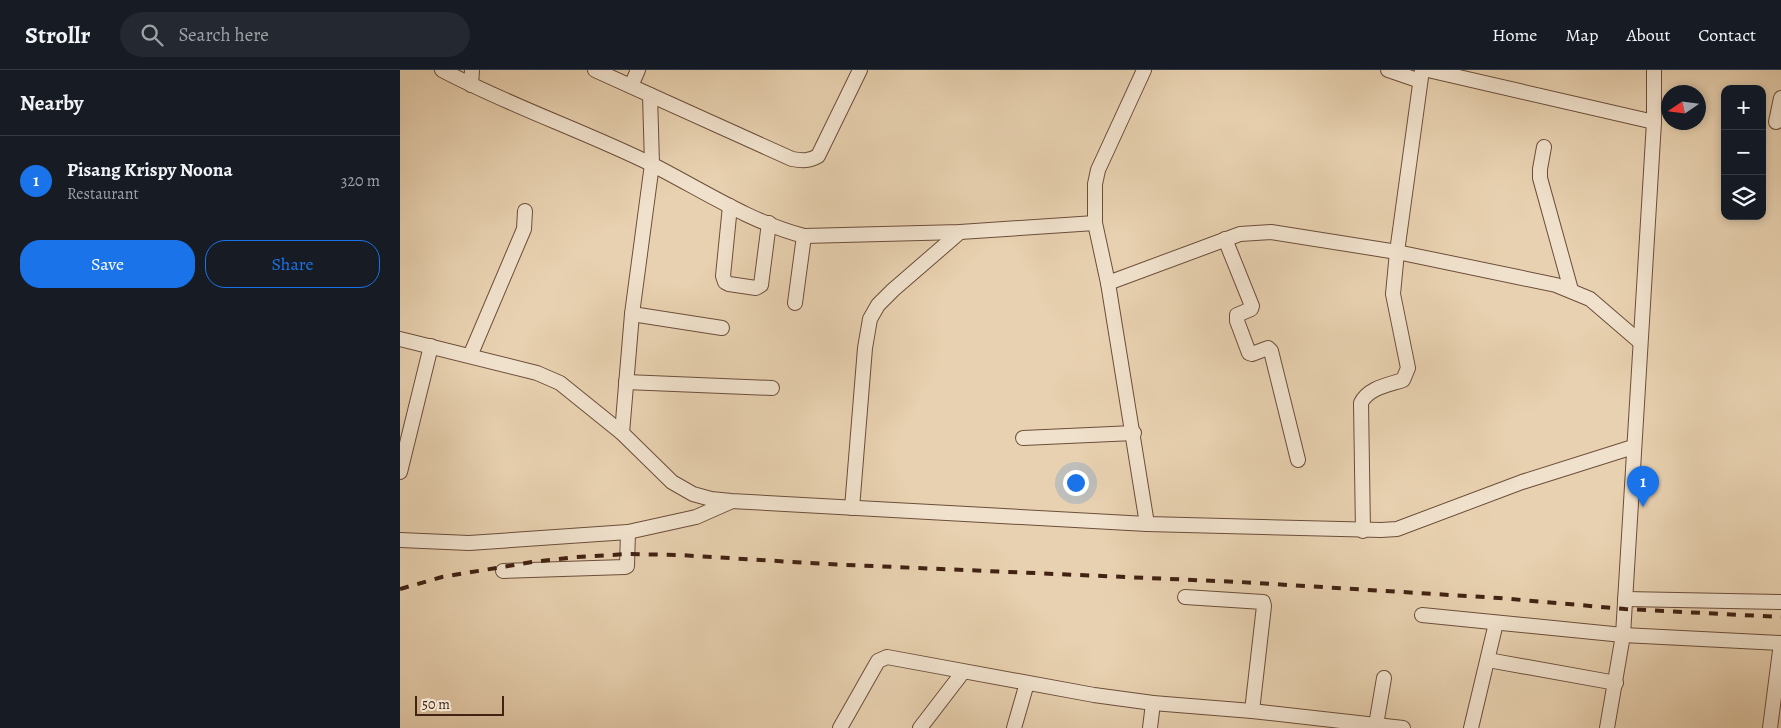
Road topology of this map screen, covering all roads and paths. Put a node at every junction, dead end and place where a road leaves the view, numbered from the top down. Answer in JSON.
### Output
{"nodes":[{"id":1,"x":442,"y":70,"type":"edge"},
{"id":2,"x":472,"y":70,"type":"edge"},
{"id":3,"x":595,"y":70,"type":"edge"},
{"id":4,"x":638,"y":70,"type":"edge"},
{"id":5,"x":860,"y":70,"type":"edge"},
{"id":6,"x":1144,"y":70,"type":"edge"},
{"id":7,"x":1388,"y":70,"type":"edge"},
{"id":8,"x":1654,"y":70,"type":"edge"},
{"id":9,"x":1424,"y":74,"type":"edge"},
{"id":10,"x":471,"y":85,"type":"junction"},
{"id":11,"x":631,"y":86,"type":"junction"},
{"id":12,"x":650,"y":95,"type":"junction"},
{"id":13,"x":1781,"y":98,"type":"edge"},
{"id":14,"x":1654,"y":122,"type":"junction"},
{"id":15,"x":1776,"y":122,"type":"dead end"},
{"id":16,"x":1544,"y":147,"type":"dead end"},
{"id":17,"x":652,"y":164,"type":"junction"},
{"id":18,"x":730,"y":206,"type":"junction"},
{"id":19,"x":525,"y":211,"type":"dead end"},
{"id":20,"x":769,"y":223,"type":"junction"},
{"id":21,"x":1095,"y":223,"type":"junction"},
{"id":22,"x":960,"y":232,"type":"junction"},
{"id":23,"x":804,"y":236,"type":"junction"},
{"id":24,"x":1225,"y":239,"type":"junction"},
{"id":25,"x":1397,"y":252,"type":"junction"},
{"id":26,"x":1108,"y":283,"type":"junction"},
{"id":27,"x":1571,"y":290,"type":"junction"},
{"id":28,"x":795,"y":304,"type":"dead end"},
{"id":29,"x":632,"y":314,"type":"junction"},
{"id":30,"x":722,"y":328,"type":"dead end"},
{"id":31,"x":400,"y":339,"type":"edge"},
{"id":32,"x":1640,"y":342,"type":"junction"},
{"id":33,"x":431,"y":346,"type":"junction"},
{"id":34,"x":470,"y":356,"type":"junction"},
{"id":35,"x":626,"y":382,"type":"junction"},
{"id":36,"x":772,"y":388,"type":"dead end"},
{"id":37,"x":622,"y":433,"type":"junction"},
{"id":38,"x":1134,"y":433,"type":"junction"},
{"id":39,"x":1023,"y":438,"type":"dead end"},
{"id":40,"x":1633,"y":447,"type":"junction"},
{"id":41,"x":1298,"y":460,"type":"dead end"},
{"id":42,"x":400,"y":472,"type":"edge"},
{"id":43,"x":731,"y":501,"type":"junction"},
{"id":44,"x":852,"y":508,"type":"junction"},
{"id":45,"x":1147,"y":524,"type":"junction"},
{"id":46,"x":1363,"y":531,"type":"junction"},
{"id":47,"x":628,"y":532,"type":"junction"},
{"id":48,"x":400,"y":540,"type":"edge"},
{"id":49,"x":503,"y":571,"type":"dead end"},
{"id":50,"x":1185,"y":597,"type":"dead end"},
{"id":51,"x":1625,"y":599,"type":"junction"},
{"id":52,"x":1781,"y":602,"type":"edge"},
{"id":53,"x":1422,"y":616,"type":"dead end"},
{"id":54,"x":1496,"y":623,"type":"junction"},
{"id":55,"x":1623,"y":635,"type":"junction"},
{"id":56,"x":1781,"y":643,"type":"edge"},
{"id":57,"x":1488,"y":660,"type":"junction"},
{"id":58,"x":963,"y":672,"type":"junction"},
{"id":59,"x":1384,"y":678,"type":"dead end"},
{"id":60,"x":1616,"y":683,"type":"junction"},
{"id":61,"x":1027,"y":684,"type":"junction"},
{"id":62,"x":1154,"y":703,"type":"junction"},
{"id":63,"x":1252,"y":711,"type":"junction"},
{"id":64,"x":1376,"y":725,"type":"junction"},
{"id":65,"x":840,"y":728,"type":"edge"},
{"id":66,"x":920,"y":728,"type":"edge"},
{"id":67,"x":1014,"y":728,"type":"edge"},
{"id":68,"x":1150,"y":728,"type":"edge"},
{"id":69,"x":1403,"y":728,"type":"edge"},
{"id":70,"x":1471,"y":728,"type":"edge"},
{"id":71,"x":1607,"y":728,"type":"edge"},
{"id":72,"x":1770,"y":728,"type":"edge"}],
"edges":[{"from":1,"to":10,"type":"street"},
{"from":2,"to":10,"type":"street"},
{"from":3,"to":11,"type":"street"},
{"from":4,"to":11,"type":"street"},
{"from":5,"to":12,"type":"street"},
{"from":6,"to":21,"type":"street"},
{"from":7,"to":9,"type":"street"},
{"from":8,"to":14,"type":"street"},
{"from":9,"to":14,"type":"street"},
{"from":9,"to":25,"type":"street"},
{"from":10,"to":17,"type":"street"},
{"from":11,"to":12,"type":"street"},
{"from":12,"to":17,"type":"street"},
{"from":13,"to":15,"type":"street"},
{"from":14,"to":32,"type":"street"},
{"from":16,"to":27,"type":"street"},
{"from":17,"to":18,"type":"street"},
{"from":17,"to":29,"type":"street"},
{"from":18,"to":20,"type":"street"},
{"from":18,"to":20,"type":"street"},
{"from":19,"to":34,"type":"street"},
{"from":20,"to":23,"type":"street"},
{"from":21,"to":22,"type":"street"},
{"from":21,"to":26,"type":"street"},
{"from":22,"to":23,"type":"street"},
{"from":22,"to":44,"type":"street"},
{"from":23,"to":28,"type":"street"},
{"from":24,"to":25,"type":"street"},
{"from":24,"to":26,"type":"street"},
{"from":24,"to":41,"type":"street"},
{"from":25,"to":27,"type":"street"},
{"from":25,"to":46,"type":"street"},
{"from":26,"to":38,"type":"street"},
{"from":27,"to":32,"type":"street"},
{"from":29,"to":30,"type":"street"},
{"from":29,"to":35,"type":"street"},
{"from":31,"to":33,"type":"street"},
{"from":32,"to":40,"type":"street"},
{"from":33,"to":34,"type":"street"},
{"from":33,"to":42,"type":"street"},
{"from":34,"to":37,"type":"street"},
{"from":35,"to":36,"type":"street"},
{"from":35,"to":37,"type":"street"},
{"from":37,"to":43,"type":"street"},
{"from":38,"to":39,"type":"street"},
{"from":38,"to":45,"type":"street"},
{"from":40,"to":46,"type":"street"},
{"from":40,"to":51,"type":"street"},
{"from":43,"to":44,"type":"street"},
{"from":43,"to":47,"type":"street"},
{"from":44,"to":45,"type":"street"},
{"from":45,"to":46,"type":"street"},
{"from":47,"to":48,"type":"street"},
{"from":47,"to":49,"type":"street"},
{"from":50,"to":63,"type":"street"},
{"from":51,"to":52,"type":"street"},
{"from":51,"to":55,"type":"street"},
{"from":53,"to":54,"type":"street"},
{"from":54,"to":55,"type":"street"},
{"from":54,"to":57,"type":"street"},
{"from":55,"to":56,"type":"street"},
{"from":55,"to":60,"type":"street"},
{"from":56,"to":72,"type":"street"},
{"from":57,"to":60,"type":"street"},
{"from":57,"to":70,"type":"street"},
{"from":58,"to":61,"type":"street"},
{"from":58,"to":65,"type":"street"},
{"from":58,"to":66,"type":"street"},
{"from":59,"to":64,"type":"street"},
{"from":60,"to":71,"type":"street"},
{"from":61,"to":62,"type":"street"},
{"from":61,"to":67,"type":"street"},
{"from":62,"to":63,"type":"street"},
{"from":62,"to":68,"type":"street"},
{"from":63,"to":64,"type":"street"},
{"from":64,"to":69,"type":"street"}]}
